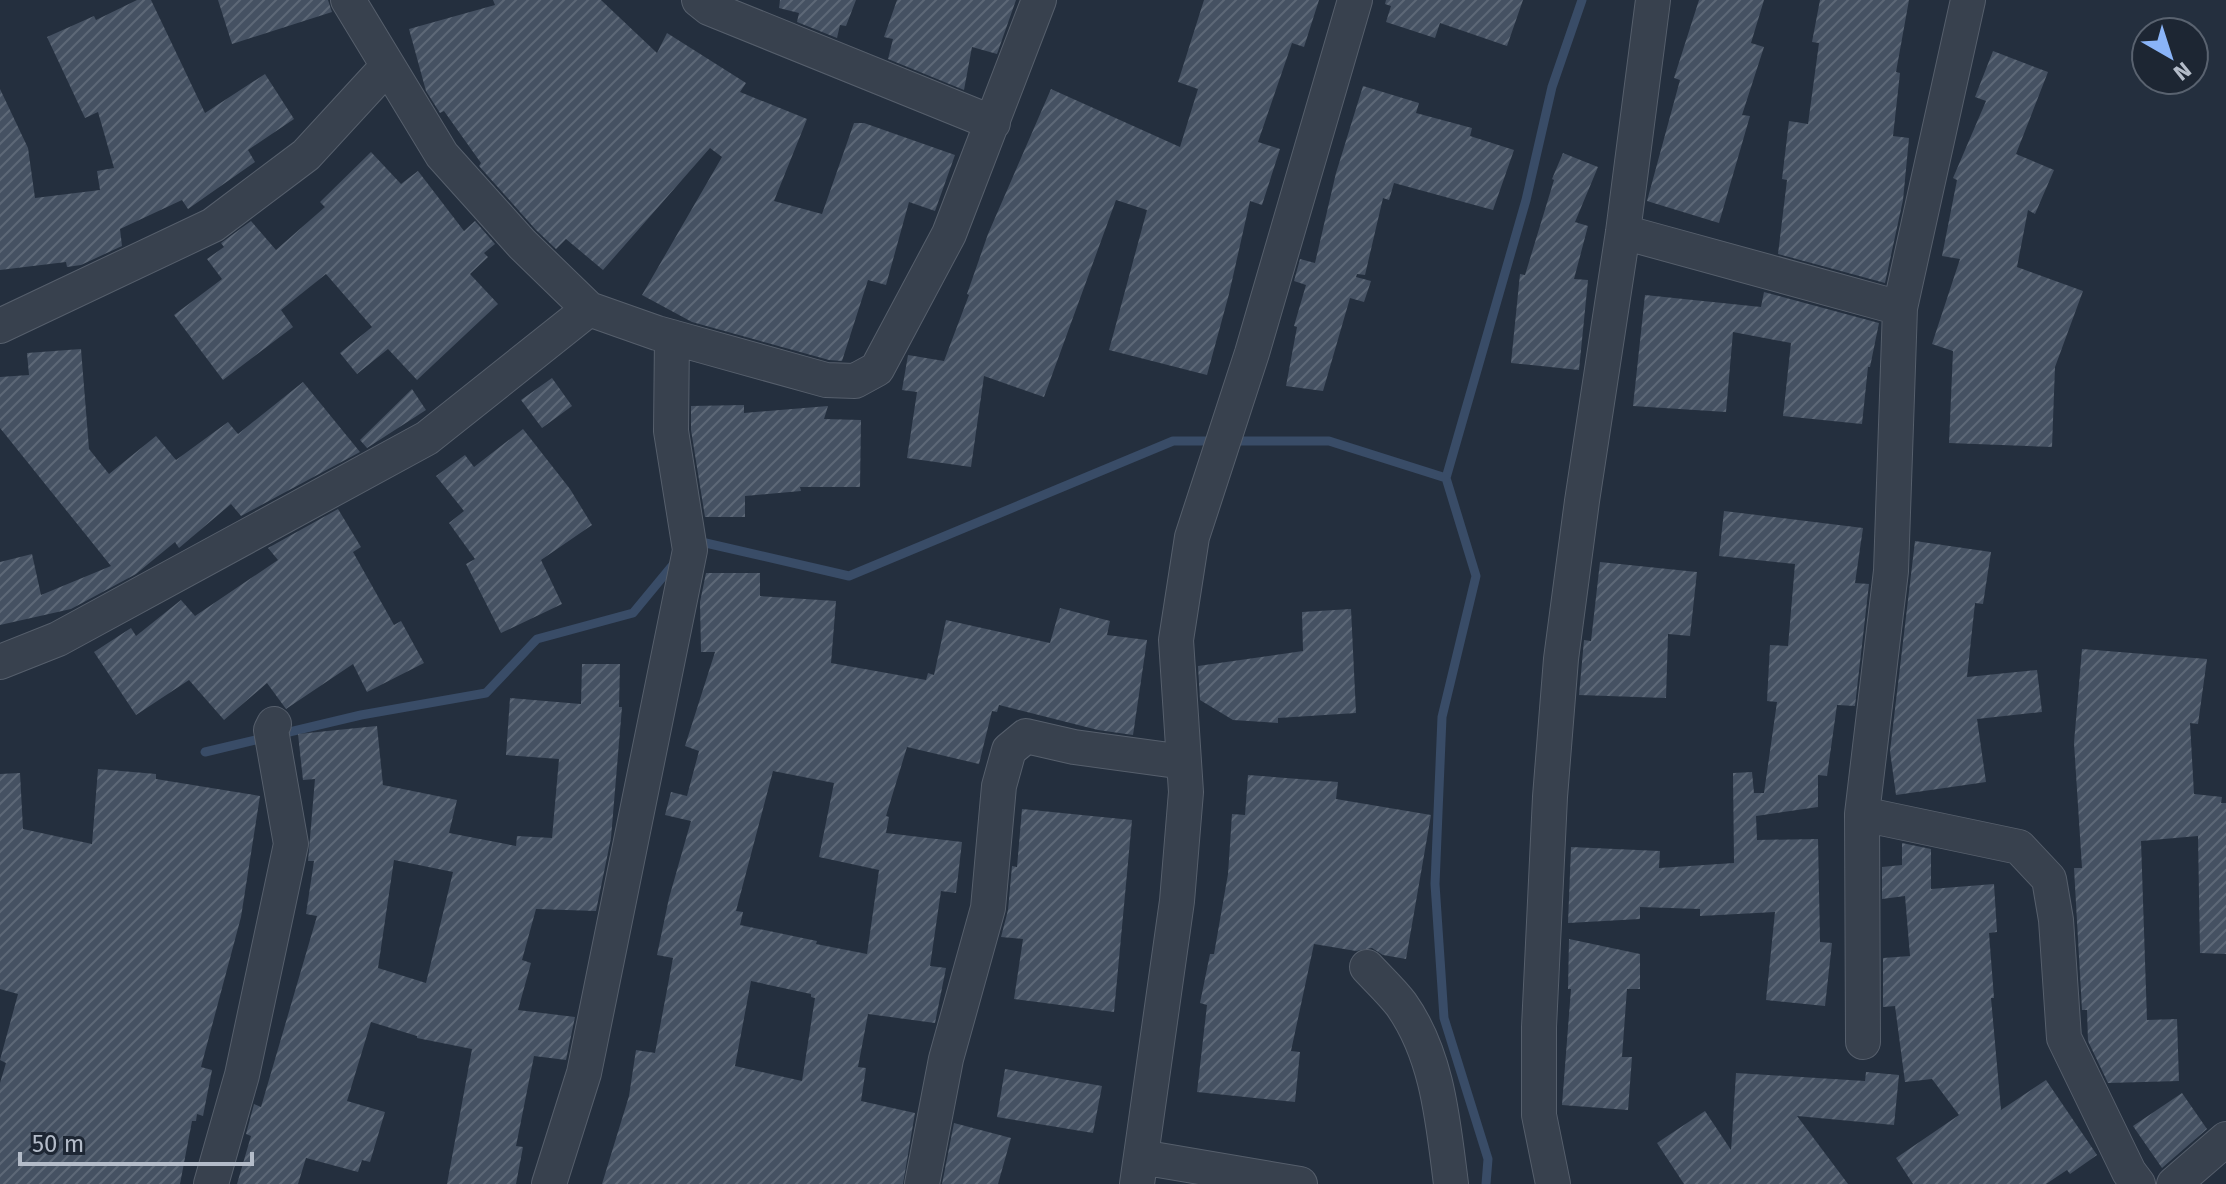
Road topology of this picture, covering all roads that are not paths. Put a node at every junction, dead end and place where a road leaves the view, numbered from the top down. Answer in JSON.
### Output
{"nodes":[{"id":1,"x":348,"y":0,"type":"edge"},
{"id":2,"x":1039,"y":0,"type":"edge"},
{"id":3,"x":1355,"y":0,"type":"edge"},
{"id":4,"x":1653,"y":0,"type":"edge"},
{"id":5,"x":1968,"y":0,"type":"edge"},
{"id":6,"x":707,"y":3,"type":"edge"},
{"id":7,"x":386,"y":68,"type":"junction"},
{"id":8,"x":993,"y":123,"type":"junction"},
{"id":9,"x":1623,"y":232,"type":"junction"},
{"id":10,"x":1900,"y":308,"type":"junction"},
{"id":11,"x":589,"y":309,"type":"junction"},
{"id":12,"x":0,"y":326,"type":"edge"},
{"id":13,"x":672,"y":337,"type":"junction"},
{"id":14,"x":0,"y":662,"type":"edge"},
{"id":15,"x":274,"y":724,"type":"dead end"},
{"id":16,"x":1184,"y":762,"type":"junction"},
{"id":17,"x":1862,"y":814,"type":"junction"},
{"id":18,"x":1367,"y":967,"type":"dead end"},
{"id":19,"x":1863,"y":1042,"type":"dead end"},
{"id":20,"x":2226,"y":1139,"type":"edge"},
{"id":21,"x":1139,"y":1171,"type":"edge"},
{"id":22,"x":2127,"y":1180,"type":"edge"},
{"id":23,"x":211,"y":1184,"type":"edge"},
{"id":24,"x":549,"y":1184,"type":"edge"},
{"id":25,"x":922,"y":1184,"type":"edge"},
{"id":26,"x":1300,"y":1184,"type":"edge"},
{"id":27,"x":1451,"y":1184,"type":"edge"},
{"id":28,"x":1553,"y":1184,"type":"edge"},
{"id":29,"x":2174,"y":1184,"type":"edge"}],
"edges":[{"from":1,"to":7,"type":"street"},
{"from":2,"to":8,"type":"street"},
{"from":3,"to":16,"type":"street"},
{"from":4,"to":9,"type":"street"},
{"from":5,"to":10,"type":"street"},
{"from":6,"to":8,"type":"street"},
{"from":7,"to":11,"type":"street"},
{"from":7,"to":12,"type":"street"},
{"from":8,"to":13,"type":"street"},
{"from":9,"to":10,"type":"street"},
{"from":9,"to":28,"type":"street"},
{"from":10,"to":17,"type":"street"},
{"from":11,"to":13,"type":"street"},
{"from":11,"to":14,"type":"street"},
{"from":13,"to":24,"type":"street"},
{"from":15,"to":23,"type":"street"},
{"from":16,"to":21,"type":"street"},
{"from":16,"to":25,"type":"street"},
{"from":17,"to":19,"type":"street"},
{"from":17,"to":22,"type":"street"},
{"from":18,"to":27,"type":"street"},
{"from":20,"to":29,"type":"street"},
{"from":21,"to":26,"type":"street"}]}
